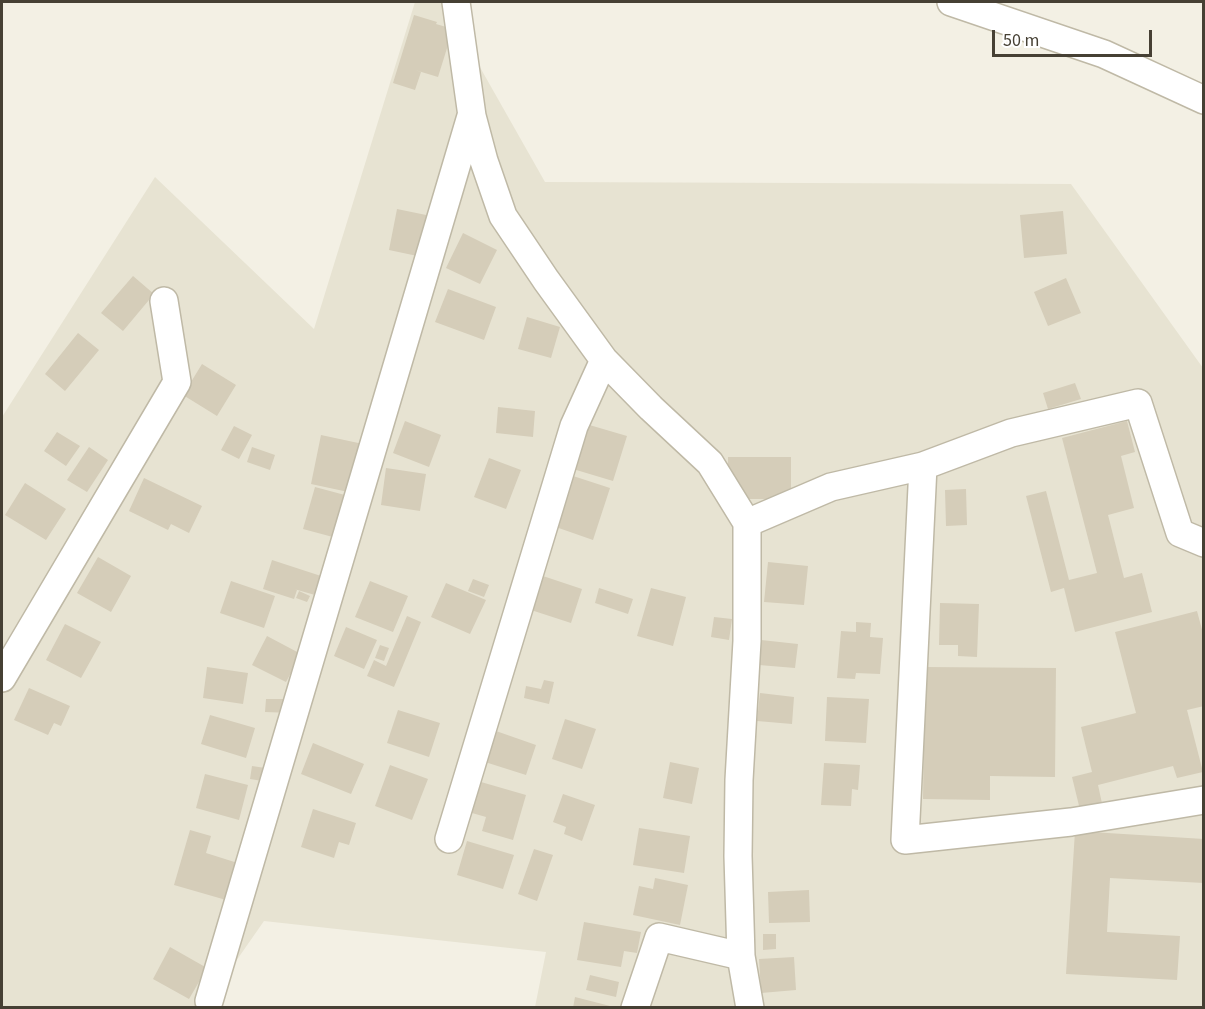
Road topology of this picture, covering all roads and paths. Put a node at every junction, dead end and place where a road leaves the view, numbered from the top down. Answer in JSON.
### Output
{"nodes":[{"id":1,"x":456,"y":2,"type":"edge"},
{"id":2,"x":951,"y":2,"type":"edge"},
{"id":3,"x":1203,"y":100,"type":"edge"},
{"id":4,"x":472,"y":116,"type":"junction"},
{"id":5,"x":164,"y":301,"type":"dead end"},
{"id":6,"x":604,"y":360,"type":"junction"},
{"id":7,"x":923,"y":466,"type":"junction"},
{"id":8,"x":747,"y":523,"type":"junction"},
{"id":9,"x":1203,"y":543,"type":"edge"},
{"id":10,"x":2,"y":678,"type":"edge"},
{"id":11,"x":1203,"y":800,"type":"edge"},
{"id":12,"x":449,"y":838,"type":"dead end"},
{"id":13,"x":741,"y":956,"type":"junction"},
{"id":14,"x":209,"y":1001,"type":"dead end"},
{"id":15,"x":635,"y":1008,"type":"edge"},
{"id":16,"x":750,"y":1008,"type":"edge"}],
"edges":[{"from":1,"to":4,"type":"street"},
{"from":2,"to":3,"type":"street"},
{"from":4,"to":6,"type":"street"},
{"from":4,"to":14,"type":"street"},
{"from":5,"to":10,"type":"street"},
{"from":6,"to":8,"type":"street"},
{"from":6,"to":12,"type":"street"},
{"from":7,"to":8,"type":"street"},
{"from":7,"to":9,"type":"street"},
{"from":7,"to":11,"type":"street"},
{"from":8,"to":13,"type":"street"},
{"from":13,"to":15,"type":"street"},
{"from":13,"to":16,"type":"street"}]}
